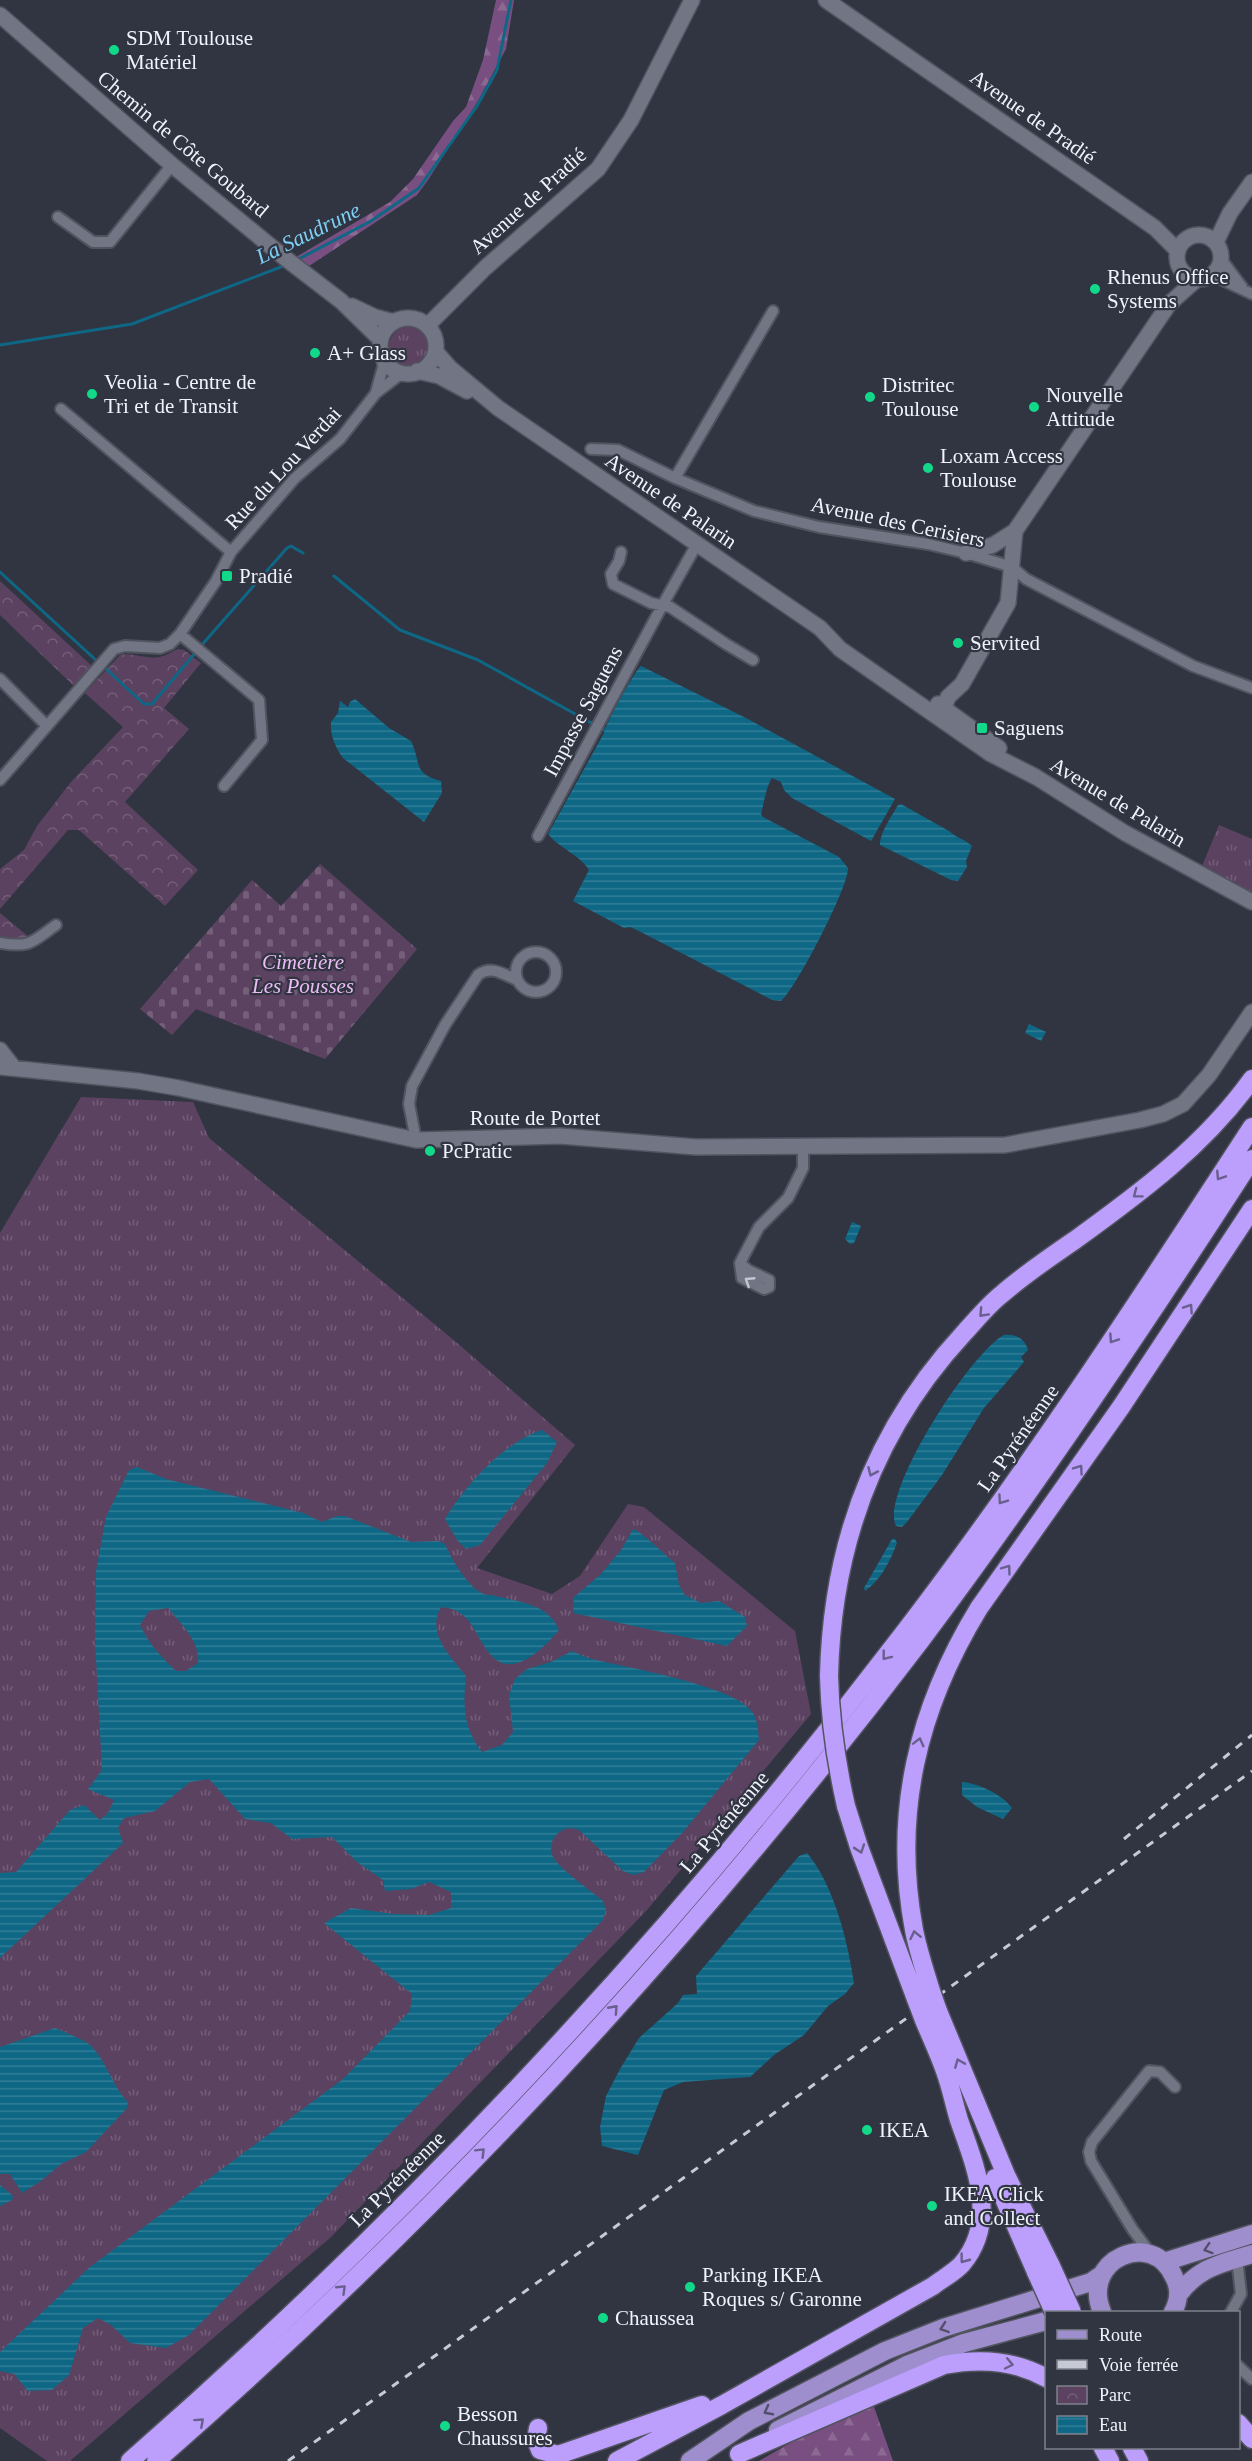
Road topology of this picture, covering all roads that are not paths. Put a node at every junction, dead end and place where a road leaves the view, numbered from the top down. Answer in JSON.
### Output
{"nodes":[{"id":1,"x":692,"y":0,"type":"edge"},
{"id":2,"x":826,"y":0,"type":"edge"},
{"id":3,"x":0,"y":15,"type":"edge"},
{"id":4,"x":172,"y":165,"type":"junction"},
{"id":5,"x":1252,"y":182,"type":"edge"},
{"id":6,"x":1230,"y":213,"type":"junction"},
{"id":7,"x":58,"y":217,"type":"dead end"},
{"id":8,"x":1155,"y":228,"type":"junction"},
{"id":9,"x":1195,"y":236,"type":"junction"},
{"id":10,"x":1216,"y":242,"type":"junction"},
{"id":11,"x":1179,"y":259,"type":"junction"},
{"id":12,"x":1221,"y":259,"type":"junction"},
{"id":13,"x":1204,"y":277,"type":"junction"},
{"id":14,"x":1247,"y":291,"type":"edge"},
{"id":15,"x":341,"y":301,"type":"junction"},
{"id":16,"x":1171,"y":301,"type":"junction"},
{"id":17,"x":772,"y":311,"type":"dead end"},
{"id":18,"x":394,"y":322,"type":"junction"},
{"id":19,"x":427,"y":326,"type":"junction"},
{"id":20,"x":381,"y":340,"type":"junction"},
{"id":21,"x":436,"y":352,"type":"junction"},
{"id":22,"x":385,"y":360,"type":"junction"},
{"id":23,"x":409,"y":372,"type":"junction"},
{"id":24,"x":376,"y":393,"type":"junction"},
{"id":25,"x":498,"y":408,"type":"junction"},
{"id":26,"x":61,"y":409,"type":"dead end"},
{"id":27,"x":591,"y":449,"type":"dead end"},
{"id":28,"x":675,"y":478,"type":"junction"},
{"id":29,"x":1015,"y":531,"type":"junction"},
{"id":30,"x":697,"y":544,"type":"junction"},
{"id":31,"x":231,"y":552,"type":"junction"},
{"id":32,"x":621,"y":552,"type":"dead end"},
{"id":33,"x":966,"y":553,"type":"junction"},
{"id":34,"x":1012,"y":567,"type":"junction"},
{"id":35,"x":662,"y":606,"type":"junction"},
{"id":36,"x":180,"y":634,"type":"junction"},
{"id":37,"x":753,"y":660,"type":"dead end"},
{"id":38,"x":0,"y":679,"type":"edge"},
{"id":39,"x":1252,"y":688,"type":"edge"},
{"id":40,"x":947,"y":710,"type":"junction"},
{"id":41,"x":47,"y":726,"type":"junction"},
{"id":42,"x":0,"y":780,"type":"edge"},
{"id":43,"x":224,"y":786,"type":"dead end"},
{"id":44,"x":538,"y":836,"type":"dead end"},
{"id":45,"x":1252,"y":902,"type":"edge"},
{"id":46,"x":56,"y":925,"type":"dead end"},
{"id":47,"x":0,"y":943,"type":"edge"},
{"id":48,"x":517,"y":980,"type":"dead end"},
{"id":49,"x":1252,"y":1012,"type":"edge"},
{"id":50,"x":0,"y":1050,"type":"edge"},
{"id":51,"x":7,"y":1067,"type":"edge"},
{"id":52,"x":1252,"y":1078,"type":"edge"},
{"id":53,"x":1252,"y":1127,"type":"edge"},
{"id":54,"x":416,"y":1140,"type":"junction"},
{"id":55,"x":804,"y":1147,"type":"junction"},
{"id":56,"x":1252,"y":1159,"type":"edge"},
{"id":57,"x":1252,"y":1209,"type":"edge"},
{"id":58,"x":740,"y":1263,"type":"dead end"},
{"id":59,"x":923,"y":1995,"type":"junction"},
{"id":60,"x":931,"y":2016,"type":"junction"},
{"id":61,"x":945,"y":2070,"type":"junction"},
{"id":62,"x":1175,"y":2087,"type":"dead end"},
{"id":63,"x":1133,"y":2230,"type":"junction"},
{"id":64,"x":1252,"y":2234,"type":"edge"},
{"id":65,"x":1124,"y":2255,"type":"junction"},
{"id":66,"x":1245,"y":2256,"type":"edge"},
{"id":67,"x":1157,"y":2258,"type":"junction"},
{"id":68,"x":1044,"y":2269,"type":"junction"},
{"id":69,"x":1101,"y":2275,"type":"junction"},
{"id":70,"x":1176,"y":2304,"type":"edge"},
{"id":71,"x":1054,"y":2311,"type":"edge"},
{"id":72,"x":1071,"y":2311,"type":"edge"},
{"id":73,"x":1100,"y":2311,"type":"edge"},
{"id":74,"x":1232,"y":2311,"type":"edge"},
{"id":75,"x":1045,"y":2322,"type":"edge"},
{"id":76,"x":1240,"y":2367,"type":"edge"},
{"id":77,"x":1045,"y":2377,"type":"edge"},
{"id":78,"x":1252,"y":2379,"type":"edge"},
{"id":79,"x":752,"y":2386,"type":"junction"},
{"id":80,"x":1240,"y":2409,"type":"edge"},
{"id":81,"x":670,"y":2417,"type":"junction"},
{"id":82,"x":1252,"y":2422,"type":"edge"},
{"id":83,"x":1240,"y":2424,"type":"edge"},
{"id":84,"x":538,"y":2428,"type":"dead end"},
{"id":85,"x":1252,"y":2439,"type":"edge"},
{"id":86,"x":734,"y":2458,"type":"edge"},
{"id":87,"x":130,"y":2461,"type":"edge"},
{"id":88,"x":156,"y":2461,"type":"edge"},
{"id":89,"x":559,"y":2461,"type":"edge"},
{"id":90,"x":617,"y":2461,"type":"edge"},
{"id":91,"x":690,"y":2461,"type":"edge"}],
"edges":[{"from":1,"to":19,"type":"street","name":"Avenue de Pradié"},
{"from":2,"to":8,"type":"street","name":"Avenue de Pradié"},
{"from":3,"to":4,"type":"street","name":"Chemin de Côte Goubard"},
{"from":4,"to":7,"type":"street"},
{"from":4,"to":15,"type":"street","name":"Chemin de Côte Goubard"},
{"from":5,"to":6,"type":"street"},
{"from":6,"to":9,"type":"street"},
{"from":6,"to":10,"type":"street"},
{"from":8,"to":9,"type":"street","name":"Avenue de Pradié"},
{"from":8,"to":11,"type":"street","name":"Avenue de Pradié"},
{"from":9,"to":10,"type":"street"},
{"from":9,"to":11,"type":"street"},
{"from":10,"to":12,"type":"street"},
{"from":11,"to":13,"type":"street"},
{"from":11,"to":16,"type":"street"},
{"from":12,"to":13,"type":"street"},
{"from":12,"to":14,"type":"street"},
{"from":13,"to":14,"type":"street"},
{"from":13,"to":16,"type":"street"},
{"from":15,"to":18,"type":"street","name":"Chemin de Côte Goubard"},
{"from":15,"to":20,"type":"street","name":"Chemin de Côte Goubard"},
{"from":16,"to":29,"type":"street"},
{"from":17,"to":28,"type":"street"},
{"from":18,"to":19,"type":"street"},
{"from":18,"to":20,"type":"street"},
{"from":19,"to":21,"type":"street"},
{"from":20,"to":22,"type":"street"},
{"from":21,"to":23,"type":"street"},
{"from":21,"to":25,"type":"street","name":"Avenue de Palarin"},
{"from":22,"to":23,"type":"street"},
{"from":22,"to":24,"type":"street"},
{"from":23,"to":24,"type":"street","name":"Rue du Lou Verdai"},
{"from":23,"to":25,"type":"street","name":"Avenue de Palarin"},
{"from":24,"to":31,"type":"street","name":"Rue du Lou Verdai"},
{"from":25,"to":30,"type":"street","name":"Avenue de Palarin"},
{"from":26,"to":31,"type":"street"},
{"from":27,"to":28,"type":"street","name":"Avenue des Cerisiers"},
{"from":28,"to":33,"type":"street","name":"Avenue des Cerisiers"},
{"from":29,"to":33,"type":"street"},
{"from":29,"to":34,"type":"street"},
{"from":30,"to":35,"type":"street","name":"Impasse Saguens"},
{"from":30,"to":40,"type":"street","name":"Avenue de Palarin"},
{"from":31,"to":36,"type":"street","name":"Rue du Lou Verdai"},
{"from":32,"to":35,"type":"street"},
{"from":33,"to":34,"type":"street","name":"Avenue des Cerisiers"},
{"from":34,"to":39,"type":"street","name":"Avenue des Cerisiers"},
{"from":34,"to":40,"type":"street"},
{"from":35,"to":37,"type":"street"},
{"from":35,"to":44,"type":"street","name":"Impasse Saguens"},
{"from":36,"to":41,"type":"street","name":"Rue du Lou Verdai"},
{"from":36,"to":43,"type":"street"},
{"from":38,"to":41,"type":"street"},
{"from":40,"to":45,"type":"street","name":"Avenue de Palarin"},
{"from":41,"to":42,"type":"street","name":"Rue du Lou Verdai"},
{"from":46,"to":47,"type":"street"},
{"from":48,"to":54,"type":"street"},
{"from":49,"to":55,"type":"street","name":"Route de Portet"},
{"from":50,"to":51,"type":"street","name":"Route de Portet"},
{"from":51,"to":54,"type":"street","name":"Route de Portet"},
{"from":52,"to":59,"type":"highway","one_way":true,"bridge":true},
{"from":53,"to":87,"type":"highway","name":"La Pyrénéenne","one_way":true},
{"from":54,"to":55,"type":"street","name":"Route de Portet"},
{"from":55,"to":58,"type":"street"},
{"from":88,"to":56,"type":"highway","name":"La Pyrénéenne","one_way":true},
{"from":59,"to":57,"type":"highway","one_way":true},
{"from":59,"to":60,"type":"highway","bridge":true},
{"from":60,"to":61,"type":"highway"},
{"from":68,"to":60,"type":"highway","one_way":true},
{"from":61,"to":68,"type":"highway"},
{"from":61,"to":79,"type":"highway","one_way":true},
{"from":62,"to":63,"type":"street"},
{"from":63,"to":65,"type":"street"},
{"from":63,"to":67,"type":"street"},
{"from":64,"to":67,"type":"main road","one_way":true},
{"from":65,"to":67,"type":"main road"},
{"from":65,"to":69,"type":"main road"},
{"from":66,"to":70,"type":"main road"},
{"from":66,"to":74,"type":"street"},
{"from":67,"to":70,"type":"main road"},
{"from":68,"to":71,"type":"highway","bridge":true},
{"from":68,"to":72,"type":"highway","bridge":true},
{"from":69,"to":73,"type":"main road"},
{"from":69,"to":91,"type":"main road","one_way":true},
{"from":75,"to":86,"type":"main road"},
{"from":76,"to":78,"type":"street"},
{"from":86,"to":77,"type":"highway","one_way":true},
{"from":79,"to":81,"type":"highway"},
{"from":79,"to":90,"type":"highway"},
{"from":80,"to":82,"type":"highway"},
{"from":81,"to":84,"type":"highway"},
{"from":81,"to":89,"type":"highway"},
{"from":83,"to":85,"type":"highway"}]}
